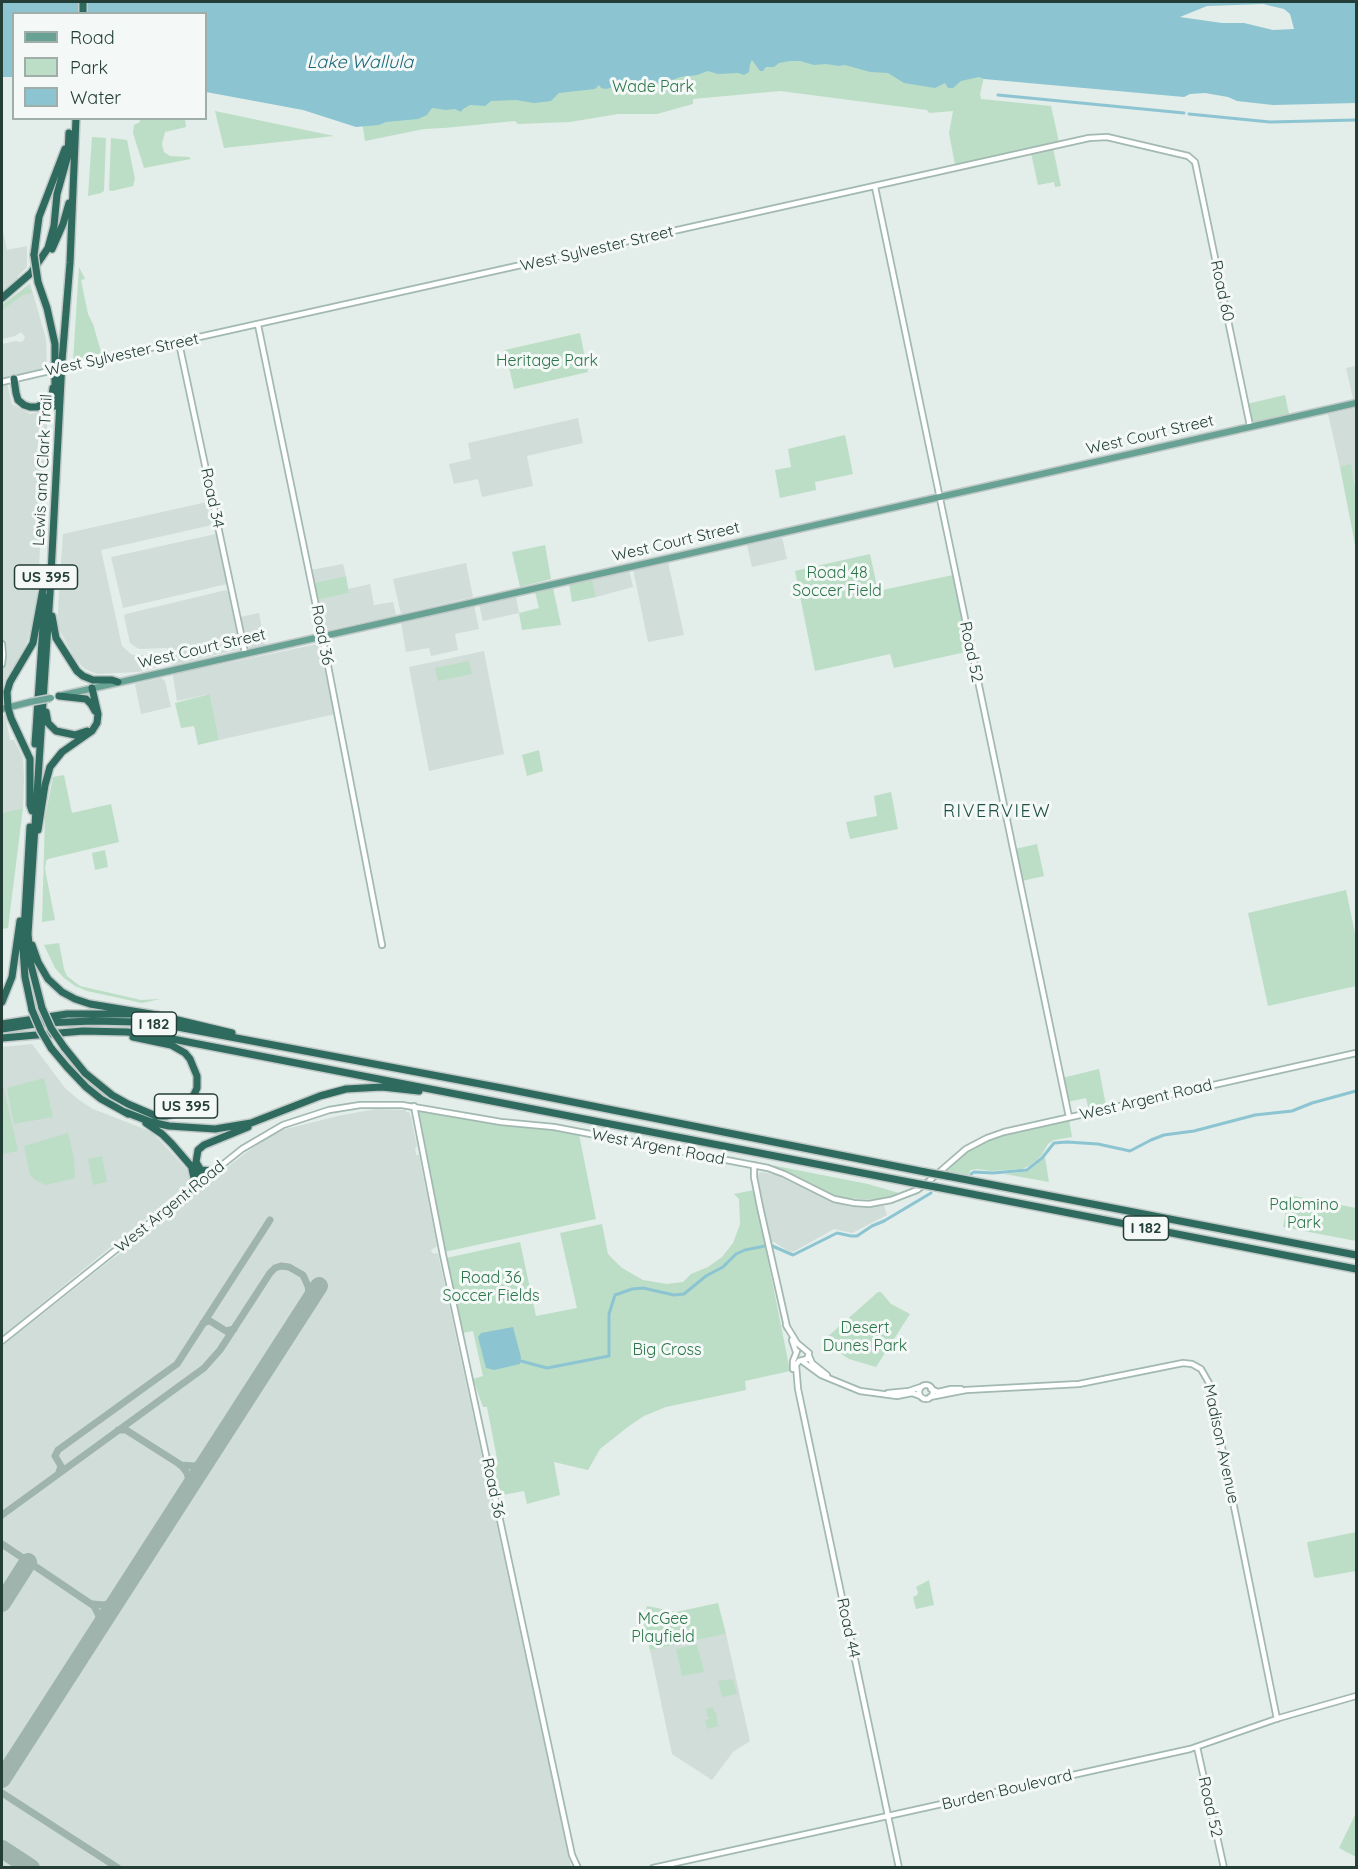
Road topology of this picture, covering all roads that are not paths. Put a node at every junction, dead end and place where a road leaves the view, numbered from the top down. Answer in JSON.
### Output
{"nodes":[{"id":1,"x":73,"y":120,"type":"edge"},
{"id":2,"x":74,"y":120,"type":"edge"},
{"id":3,"x":69,"y":133,"type":"junction"},
{"id":4,"x":1192,"y":158,"type":"joint"},
{"id":5,"x":73,"y":176,"type":"junction"},
{"id":6,"x":875,"y":187,"type":"junction"},
{"id":7,"x":2,"y":300,"type":"edge"},
{"id":8,"x":258,"y":325,"type":"junction"},
{"id":9,"x":53,"y":332,"type":"junction"},
{"id":10,"x":179,"y":343,"type":"junction"},
{"id":11,"x":14,"y":379,"type":"junction"},
{"id":12,"x":2,"y":382,"type":"edge"},
{"id":13,"x":1356,"y":403,"type":"edge"},
{"id":14,"x":1250,"y":426,"type":"junction"},
{"id":15,"x":939,"y":496,"type":"junction"},
{"id":16,"x":46,"y":583,"type":"junction"},
{"id":17,"x":50,"y":593,"type":"junction"},
{"id":18,"x":322,"y":635,"type":"junction"},
{"id":19,"x":2,"y":644,"type":"edge"},
{"id":20,"x":245,"y":653,"type":"junction"},
{"id":21,"x":2,"y":663,"type":"edge"},
{"id":22,"x":118,"y":682,"type":"junction"},
{"id":23,"x":93,"y":688,"type":"junction"},
{"id":24,"x":59,"y":696,"type":"junction"},
{"id":25,"x":43,"y":702,"type":"junction"},
{"id":26,"x":5,"y":708,"type":"edge"},
{"id":27,"x":32,"y":811,"type":"junction"},
{"id":28,"x":34,"y":844,"type":"junction"},
{"id":29,"x":28,"y":862,"type":"junction"},
{"id":30,"x":29,"y":931,"type":"junction"},
{"id":31,"x":382,"y":945,"type":"dead end"},
{"id":32,"x":2,"y":1002,"type":"edge"},
{"id":33,"x":168,"y":1018,"type":"junction"},
{"id":34,"x":2,"y":1024,"type":"edge"},
{"id":35,"x":2,"y":1029,"type":"edge"},
{"id":36,"x":98,"y":1031,"type":"junction"},
{"id":37,"x":2,"y":1038,"type":"edge"},
{"id":38,"x":305,"y":1051,"type":"junction"},
{"id":39,"x":1356,"y":1053,"type":"edge"},
{"id":40,"x":414,"y":1106,"type":"junction"},
{"id":41,"x":540,"y":1110,"type":"junction"},
{"id":42,"x":125,"y":1112,"type":"junction"},
{"id":43,"x":273,"y":1115,"type":"junction"},
{"id":44,"x":1069,"y":1117,"type":"junction"},
{"id":45,"x":754,"y":1165,"type":"junction"},
{"id":46,"x":191,"y":1167,"type":"junction"},
{"id":47,"x":200,"y":1170,"type":"junction"},
{"id":48,"x":214,"y":1171,"type":"junction"},
{"id":49,"x":203,"y":1180,"type":"junction"},
{"id":50,"x":192,"y":1189,"type":"junction"},
{"id":51,"x":1356,"y":1255,"type":"edge"},
{"id":52,"x":1356,"y":1269,"type":"edge"},
{"id":53,"x":786,"y":1325,"type":"junction"},
{"id":54,"x":2,"y":1341,"type":"edge"},
{"id":55,"x":803,"y":1348,"type":"junction"},
{"id":56,"x":796,"y":1353,"type":"junction"},
{"id":57,"x":809,"y":1356,"type":"junction"},
{"id":58,"x":802,"y":1361,"type":"junction"},
{"id":59,"x":831,"y":1379,"type":"junction"},
{"id":60,"x":921,"y":1387,"type":"junction"},
{"id":61,"x":798,"y":1389,"type":"junction"},
{"id":62,"x":931,"y":1389,"type":"junction"},
{"id":63,"x":966,"y":1390,"type":"junction"},
{"id":64,"x":878,"y":1394,"type":"junction"},
{"id":65,"x":920,"y":1396,"type":"junction"},
{"id":66,"x":930,"y":1397,"type":"junction"},
{"id":67,"x":1356,"y":1696,"type":"edge"},
{"id":68,"x":1277,"y":1719,"type":"junction"},
{"id":69,"x":1197,"y":1747,"type":"junction"},
{"id":70,"x":888,"y":1816,"type":"junction"},
{"id":71,"x":578,"y":1868,"type":"edge"},
{"id":72,"x":653,"y":1868,"type":"edge"},
{"id":73,"x":899,"y":1868,"type":"edge"},
{"id":74,"x":1224,"y":1868,"type":"edge"}],
"edges":[{"from":1,"to":3,"type":"highway","name":"Lewis and Clark Trail","number":"US 395"},
{"from":2,"to":5,"type":"highway","name":"Lewis and Clark Trail","number":"US 395"},
{"from":3,"to":7,"type":"highway"},
{"from":3,"to":9,"type":"highway","name":"Lewis and Clark Trail","number":"US 395","bridge":true},
{"from":4,"to":6,"type":"street","name":"West Sylvester Street"},
{"from":4,"to":14,"type":"street","name":"Road 60"},
{"from":5,"to":7,"type":"highway"},
{"from":5,"to":17,"type":"highway","name":"Lewis and Clark Trail","number":"US 395"},
{"from":6,"to":8,"type":"street","name":"West Sylvester Street"},
{"from":6,"to":15,"type":"street","name":"Road 52"},
{"from":8,"to":10,"type":"street","name":"West Sylvester Street"},
{"from":8,"to":18,"type":"street","name":"Road 36"},
{"from":9,"to":11,"type":"highway"},
{"from":9,"to":16,"type":"highway","name":"Lewis and Clark Trail","number":"US 395"},
{"from":10,"to":11,"type":"street","name":"West Sylvester Street","bridge":true},
{"from":10,"to":20,"type":"street","name":"Road 34"},
{"from":11,"to":12,"type":"street","name":"West Sylvester Street"},
{"from":13,"to":14,"type":"main road","name":"West Court Street"},
{"from":14,"to":15,"type":"main road","name":"West Court Street"},
{"from":15,"to":18,"type":"main road","name":"West Court Street"},
{"from":15,"to":44,"type":"street","name":"Road 52"},
{"from":16,"to":26,"type":"highway"},
{"from":16,"to":27,"type":"highway","name":"Lewis and Clark Trail","number":"US 395"},
{"from":17,"to":22,"type":"highway"},
{"from":17,"to":25,"type":"highway","name":"Lewis and Clark Trail","number":"US 395"},
{"from":18,"to":20,"type":"main road","name":"West Court Street"},
{"from":18,"to":31,"type":"street","name":"Road 36"},
{"from":19,"to":21,"type":"street"},
{"from":20,"to":22,"type":"main road","name":"West Court Street"},
{"from":22,"to":23,"type":"main road","name":"West Court Street"},
{"from":23,"to":24,"type":"main road","name":"West Court Street"},
{"from":23,"to":28,"type":"highway"},
{"from":24,"to":25,"type":"highway"},
{"from":24,"to":26,"type":"main road","name":"West Court Street","bridge":true},
{"from":25,"to":28,"type":"highway","name":"Lewis and Clark Trail","number":"US 395"},
{"from":26,"to":27,"type":"highway"},
{"from":27,"to":29,"type":"highway","name":"Lewis and Clark Trail","number":"US 395"},
{"from":28,"to":30,"type":"highway","name":"Lewis and Clark Trail","number":"US 395"},
{"from":29,"to":32,"type":"highway","number":"US 395"},
{"from":29,"to":42,"type":"highway","bridge":true},
{"from":30,"to":33,"type":"highway"},
{"from":30,"to":36,"type":"highway","number":"US 395","bridge":true},
{"from":33,"to":34,"type":"highway"},
{"from":33,"to":38,"type":"highway"},
{"from":35,"to":38,"type":"highway","number":"I 182"},
{"from":36,"to":37,"type":"highway","number":"I 182"},
{"from":36,"to":41,"type":"highway","number":"I 182"},
{"from":38,"to":51,"type":"highway","number":"I 182","bridge":true},
{"from":39,"to":44,"type":"street","name":"West Argent Road"},
{"from":40,"to":45,"type":"street","name":"West Argent Road"},
{"from":40,"to":48,"type":"street","name":"West Argent Road"},
{"from":40,"to":71,"type":"street","name":"Road 36"},
{"from":41,"to":43,"type":"highway"},
{"from":41,"to":52,"type":"highway","number":"I 182","bridge":true},
{"from":42,"to":43,"type":"highway"},
{"from":42,"to":46,"type":"highway"},
{"from":43,"to":47,"type":"highway"},
{"from":44,"to":45,"type":"street","name":"West Argent Road"},
{"from":45,"to":53,"type":"street","name":"Road 44"},
{"from":46,"to":49,"type":"highway"},
{"from":46,"to":50,"type":"highway"},
{"from":47,"to":48,"type":"highway"},
{"from":47,"to":49,"type":"highway"},
{"from":48,"to":49,"type":"street","name":"West Argent Road"},
{"from":49,"to":50,"type":"street","name":"West Argent Road"},
{"from":50,"to":54,"type":"street","name":"West Argent Road"},
{"from":53,"to":55,"type":"street","name":"Road 44"},
{"from":53,"to":56,"type":"street","name":"Road 44"},
{"from":55,"to":56,"type":"street"},
{"from":55,"to":57,"type":"street"},
{"from":56,"to":58,"type":"street"},
{"from":56,"to":61,"type":"street","name":"Road 44"},
{"from":57,"to":58,"type":"street"},
{"from":57,"to":59,"type":"street"},
{"from":58,"to":59,"type":"street"},
{"from":58,"to":61,"type":"street","name":"Road 44"},
{"from":59,"to":64,"type":"street"},
{"from":60,"to":62,"type":"street"},
{"from":60,"to":64,"type":"street"},
{"from":60,"to":65,"type":"street"},
{"from":61,"to":70,"type":"street","name":"Road 44"},
{"from":62,"to":63,"type":"street","name":"Madison Avenue"},
{"from":62,"to":66,"type":"street"},
{"from":63,"to":66,"type":"street","name":"Madison Avenue"},
{"from":63,"to":68,"type":"street","name":"Madison Avenue"},
{"from":64,"to":65,"type":"street"},
{"from":65,"to":66,"type":"street"},
{"from":67,"to":68,"type":"street","name":"Burden Boulevard"},
{"from":68,"to":69,"type":"street","name":"Burden Boulevard"},
{"from":69,"to":70,"type":"street","name":"Burden Boulevard"},
{"from":69,"to":74,"type":"street","name":"Road 52"},
{"from":70,"to":72,"type":"street","name":"Burden Boulevard"},
{"from":70,"to":73,"type":"street","name":"Road 44"}]}
